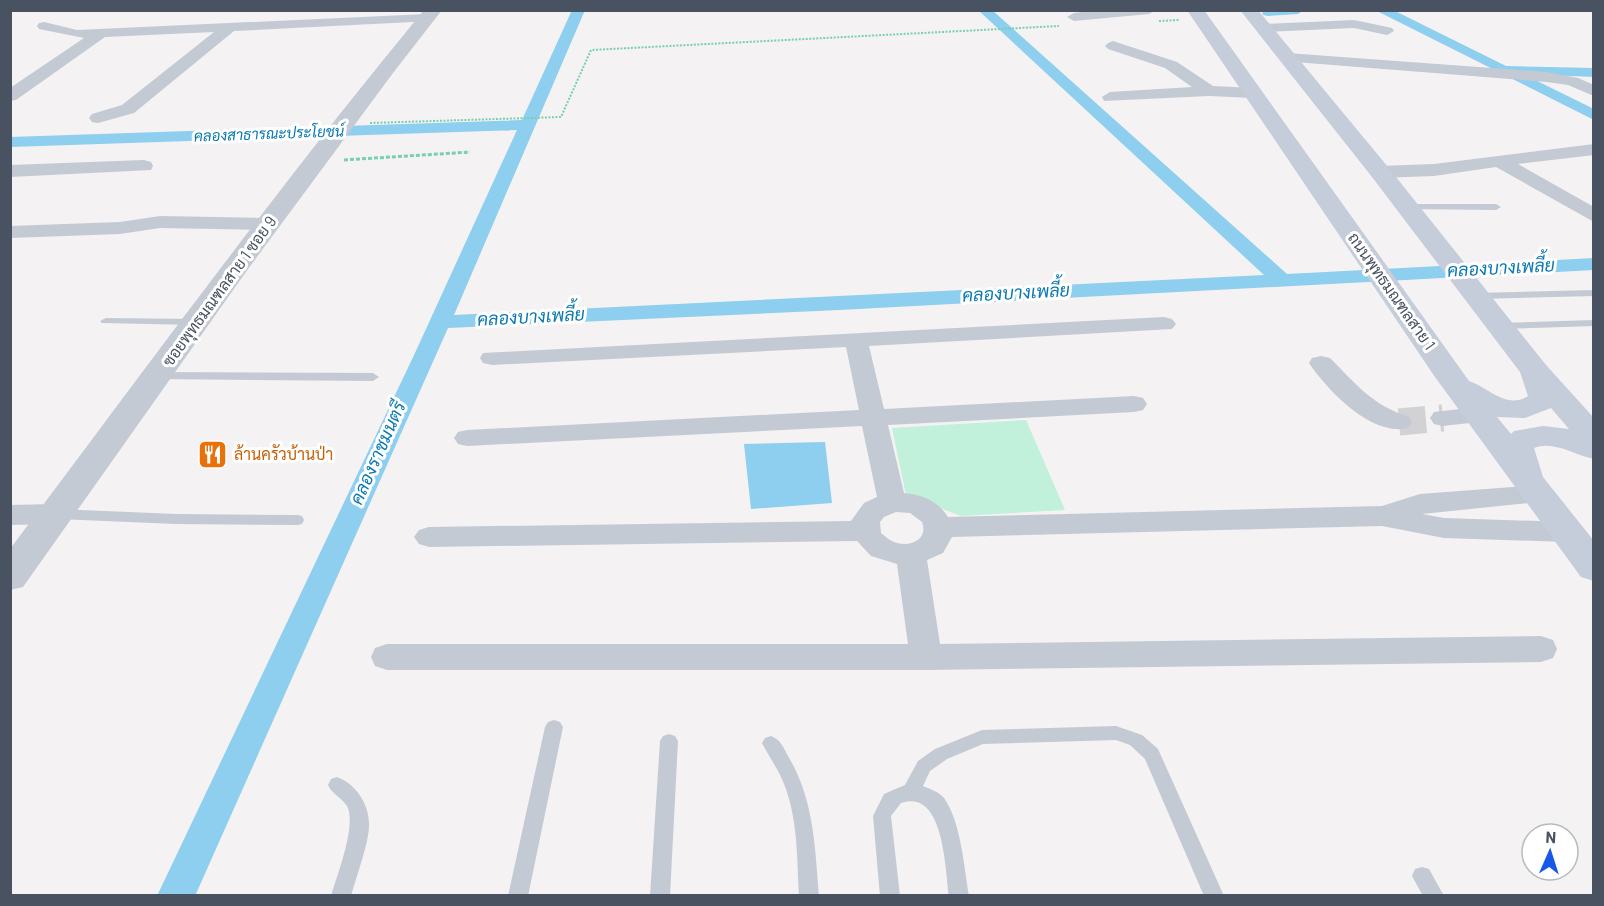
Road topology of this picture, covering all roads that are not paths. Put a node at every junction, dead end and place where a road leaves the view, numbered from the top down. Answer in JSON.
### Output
{"nodes":[{"id":1,"x":1248,"y":10,"type":"edge"},
{"id":2,"x":1141,"y":11,"type":"edge"},
{"id":3,"x":431,"y":14,"type":"edge"},
{"id":4,"x":1198,"y":15,"type":"edge"},
{"id":5,"x":1151,"y":16,"type":"edge"},
{"id":6,"x":1072,"y":22,"type":"road end"},
{"id":7,"x":44,"y":26,"type":"dead end"},
{"id":8,"x":231,"y":26,"type":"junction"},
{"id":9,"x":1262,"y":28,"type":"junction"},
{"id":10,"x":1387,"y":31,"type":"dead end"},
{"id":11,"x":103,"y":32,"type":"junction"},
{"id":12,"x":1113,"y":46,"type":"dead end"},
{"id":13,"x":1289,"y":62,"type":"junction"},
{"id":14,"x":1150,"y":80,"type":"dead end"},
{"id":15,"x":1189,"y":84,"type":"junction"},
{"id":16,"x":1593,"y":91,"type":"edge"},
{"id":17,"x":1252,"y":93,"type":"junction"},
{"id":18,"x":10,"y":96,"type":"edge"},
{"id":19,"x":1110,"y":97,"type":"dead end"},
{"id":20,"x":98,"y":118,"type":"dead end"},
{"id":21,"x":1591,"y":151,"type":"edge"},
{"id":22,"x":1502,"y":163,"type":"junction"},
{"id":23,"x":144,"y":166,"type":"dead end"},
{"id":24,"x":10,"y":171,"type":"edge"},
{"id":25,"x":1380,"y":172,"type":"junction"},
{"id":26,"x":1408,"y":207,"type":"junction"},
{"id":27,"x":1496,"y":207,"type":"dead end"},
{"id":28,"x":1593,"y":216,"type":"edge"},
{"id":29,"x":10,"y":232,"type":"edge"},
{"id":30,"x":262,"y":233,"type":"junction"},
{"id":31,"x":1470,"y":288,"type":"junction"},
{"id":32,"x":1593,"y":293,"type":"edge"},
{"id":33,"x":106,"y":321,"type":"dead end"},
{"id":34,"x":196,"y":322,"type":"junction"},
{"id":35,"x":1593,"y":323,"type":"edge"},
{"id":36,"x":1164,"y":324,"type":"dead end"},
{"id":37,"x":1503,"y":329,"type":"junction"},
{"id":38,"x":1593,"y":330,"type":"edge"},
{"id":39,"x":856,"y":340,"type":"junction"},
{"id":40,"x":492,"y":358,"type":"dead end"},
{"id":41,"x":1321,"y":363,"type":"dead end"},
{"id":42,"x":1535,"y":370,"type":"junction"},
{"id":43,"x":1446,"y":371,"type":"junction"},
{"id":44,"x":157,"y":376,"type":"junction"},
{"id":45,"x":373,"y":377,"type":"dead end"},
{"id":46,"x":1134,"y":404,"type":"dead end"},
{"id":47,"x":1478,"y":415,"type":"junction"},
{"id":48,"x":873,"y":416,"type":"junction"},
{"id":49,"x":1443,"y":418,"type":"tunnel mouth"},
{"id":50,"x":1399,"y":422,"type":"tunnel mouth"},
{"id":51,"x":467,"y":438,"type":"dead end"},
{"id":52,"x":1592,"y":439,"type":"edge"},
{"id":53,"x":1533,"y":487,"type":"junction"},
{"id":54,"x":892,"y":502,"type":"junction"},
{"id":55,"x":57,"y":514,"type":"junction"},
{"id":56,"x":10,"y":515,"type":"edge"},
{"id":57,"x":1382,"y":516,"type":"junction"},
{"id":58,"x":297,"y":520,"type":"dead end"},
{"id":59,"x":940,"y":527,"type":"junction"},
{"id":60,"x":864,"y":531,"type":"junction"},
{"id":61,"x":1567,"y":532,"type":"junction"},
{"id":62,"x":429,"y":537,"type":"dead end"},
{"id":63,"x":911,"y":554,"type":"junction"},
{"id":64,"x":1593,"y":568,"type":"edge"},
{"id":65,"x":10,"y":577,"type":"edge"},
{"id":66,"x":1541,"y":649,"type":"dead end"},
{"id":67,"x":387,"y":657,"type":"dead end"},
{"id":68,"x":926,"y":657,"type":"junction"},
{"id":69,"x":554,"y":727,"type":"dead end"},
{"id":70,"x":669,"y":741,"type":"dead end"},
{"id":71,"x":771,"y":743,"type":"dead end"},
{"id":72,"x":337,"y":785,"type":"dead end"},
{"id":73,"x":910,"y":792,"type":"junction"},
{"id":74,"x":1422,"y":876,"type":"dead end"},
{"id":75,"x":341,"y":896,"type":"edge"},
{"id":76,"x":518,"y":896,"type":"edge"},
{"id":77,"x":660,"y":896,"type":"edge"},
{"id":78,"x":809,"y":896,"type":"edge"},
{"id":79,"x":890,"y":896,"type":"edge"},
{"id":80,"x":959,"y":896,"type":"edge"},
{"id":81,"x":1214,"y":896,"type":"edge"},
{"id":82,"x":1434,"y":896,"type":"edge"}],
"edges":[{"from":1,"to":9,"type":"main road"},
{"from":2,"to":5,"type":"street"},
{"from":2,"to":6,"type":"street"},
{"from":3,"to":8,"type":"street"},
{"from":3,"to":30,"type":"street","name":"ซอยพุทธมณฑลสาย 1 ซอย 9"},
{"from":4,"to":17,"type":"main road","name":"ถนนพุทธมณฑลสาย 1"},
{"from":7,"to":11,"type":"street"},
{"from":8,"to":11,"type":"street"},
{"from":8,"to":20,"type":"street"},
{"from":9,"to":10,"type":"street"},
{"from":9,"to":13,"type":"main road"},
{"from":11,"to":18,"type":"street"},
{"from":12,"to":15,"type":"street"},
{"from":13,"to":16,"type":"street"},
{"from":13,"to":25,"type":"main road"},
{"from":14,"to":15,"type":"street"},
{"from":15,"to":17,"type":"street"},
{"from":15,"to":19,"type":"street"},
{"from":17,"to":43,"type":"main road","name":"ถนนพุทธมณฑลสาย 1"},
{"from":21,"to":22,"type":"street"},
{"from":22,"to":25,"type":"street"},
{"from":22,"to":28,"type":"street"},
{"from":23,"to":24,"type":"street"},
{"from":25,"to":26,"type":"main road"},
{"from":26,"to":27,"type":"lane"},
{"from":26,"to":31,"type":"main road"},
{"from":29,"to":30,"type":"street"},
{"from":30,"to":34,"type":"street","name":"ซอยพุทธมณฑลสาย 1 ซอย 9"},
{"from":31,"to":32,"type":"lane"},
{"from":31,"to":37,"type":"main road"},
{"from":33,"to":34,"type":"lane"},
{"from":34,"to":44,"type":"street","name":"ซอยพุทธมณฑลสาย 1 ซอย 9"},
{"from":35,"to":37,"type":"lane"},
{"from":36,"to":39,"type":"street"},
{"from":37,"to":38,"type":"lane"},
{"from":37,"to":42,"type":"main road"},
{"from":39,"to":40,"type":"street"},
{"from":39,"to":48,"type":"street"},
{"from":41,"to":50,"type":"street"},
{"from":42,"to":43,"type":"main road"},
{"from":42,"to":52,"type":"main road"},
{"from":43,"to":47,"type":"main road","name":"ถนนพุทธมณฑลสาย 1"},
{"from":44,"to":45,"type":"lane"},
{"from":44,"to":55,"type":"street","name":"ซอยพุทธมณฑลสาย 1 ซอย 9"},
{"from":46,"to":48,"type":"street"},
{"from":47,"to":49,"type":"street"},
{"from":47,"to":53,"type":"main road","name":"ถนนพุทธมณฑลสาย 1"},
{"from":48,"to":51,"type":"street"},
{"from":48,"to":54,"type":"street"},
{"from":52,"to":53,"type":"main road"},
{"from":53,"to":57,"type":"street"},
{"from":53,"to":61,"type":"main road","name":"ถนนพุทธมณฑลสาย 1"},
{"from":54,"to":59,"type":"street"},
{"from":54,"to":60,"type":"street"},
{"from":55,"to":56,"type":"street"},
{"from":55,"to":58,"type":"lane"},
{"from":55,"to":65,"type":"street","name":"ซอยพุทธมณฑลสาย 1 ซอย 9"},
{"from":57,"to":59,"type":"street"},
{"from":57,"to":61,"type":"street"},
{"from":59,"to":63,"type":"street"},
{"from":60,"to":62,"type":"street"},
{"from":60,"to":63,"type":"street"},
{"from":61,"to":64,"type":"main road","name":"ถนนพุทธมณฑลสาย 1"},
{"from":63,"to":68,"type":"street"},
{"from":66,"to":68,"type":"street"},
{"from":67,"to":68,"type":"street"},
{"from":69,"to":76,"type":"lane"},
{"from":70,"to":77,"type":"lane"},
{"from":71,"to":78,"type":"lane"},
{"from":72,"to":75,"type":"lane"},
{"from":73,"to":79,"type":"lane"},
{"from":73,"to":80,"type":"lane"},
{"from":73,"to":81,"type":"lane"},
{"from":74,"to":82,"type":"lane"}]}
